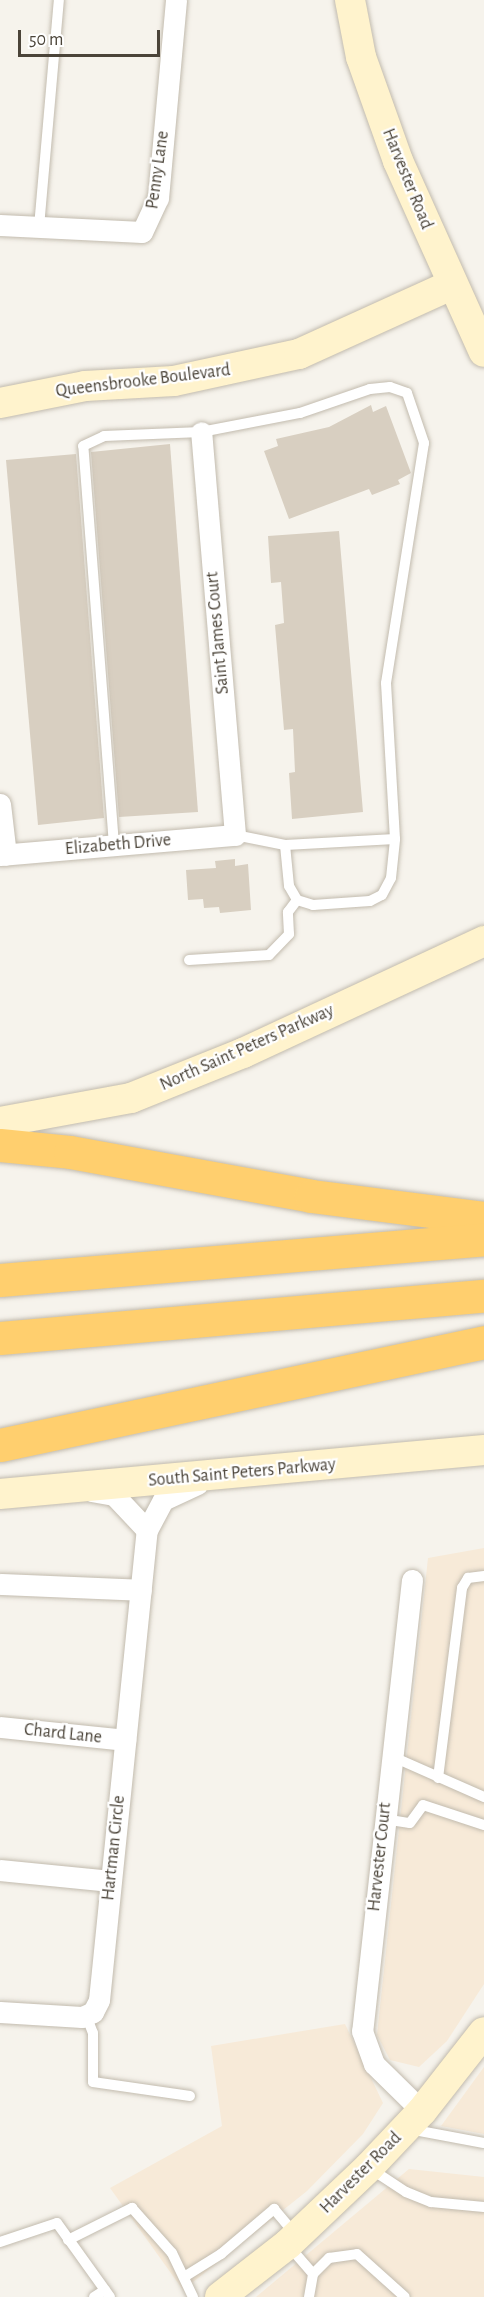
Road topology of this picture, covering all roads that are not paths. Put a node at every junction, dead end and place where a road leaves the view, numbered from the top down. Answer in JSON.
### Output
{"nodes":[{"id":1,"x":59,"y":0,"type":"edge"},
{"id":2,"x":176,"y":0,"type":"edge"},
{"id":3,"x":350,"y":0,"type":"edge"},
{"id":4,"x":0,"y":225,"type":"edge"},
{"id":5,"x":39,"y":227,"type":"junction"},
{"id":6,"x":451,"y":285,"type":"junction"},
{"id":7,"x":484,"y":352,"type":"edge"},
{"id":8,"x":0,"y":403,"type":"edge"},
{"id":9,"x":201,"y":432,"type":"junction"},
{"id":10,"x":0,"y":804,"type":"edge"},
{"id":11,"x":235,"y":835,"type":"junction"},
{"id":12,"x":395,"y":839,"type":"junction"},
{"id":13,"x":114,"y":845,"type":"junction"},
{"id":14,"x":285,"y":845,"type":"junction"},
{"id":15,"x":3,"y":855,"type":"edge"},
{"id":16,"x":297,"y":900,"type":"junction"},
{"id":17,"x":484,"y":941,"type":"edge"},
{"id":18,"x":189,"y":960,"type":"dead end"},
{"id":19,"x":0,"y":1122,"type":"edge"},
{"id":20,"x":0,"y":1145,"type":"edge"},
{"id":21,"x":484,"y":1218,"type":"edge"},
{"id":22,"x":484,"y":1239,"type":"edge"},
{"id":23,"x":0,"y":1280,"type":"edge"},
{"id":24,"x":484,"y":1296,"type":"edge"},
{"id":25,"x":0,"y":1338,"type":"edge"},
{"id":26,"x":484,"y":1342,"type":"edge"},
{"id":27,"x":0,"y":1445,"type":"edge"},
{"id":28,"x":484,"y":1450,"type":"edge"},
{"id":29,"x":220,"y":1474,"type":"junction"},
{"id":30,"x":70,"y":1489,"type":"junction"},
{"id":31,"x":0,"y":1494,"type":"edge"},
{"id":32,"x":147,"y":1530,"type":"junction"},
{"id":33,"x":484,"y":1576,"type":"edge"},
{"id":34,"x":412,"y":1580,"type":"dead end"},
{"id":35,"x":0,"y":1584,"type":"edge"},
{"id":36,"x":141,"y":1590,"type":"junction"},
{"id":37,"x":0,"y":1727,"type":"edge"},
{"id":38,"x":125,"y":1740,"type":"junction"},
{"id":39,"x":392,"y":1756,"type":"junction"},
{"id":40,"x":438,"y":1778,"type":"junction"},
{"id":41,"x":484,"y":1797,"type":"edge"},
{"id":42,"x":384,"y":1819,"type":"junction"},
{"id":43,"x":484,"y":1825,"type":"edge"},
{"id":44,"x":0,"y":1870,"type":"edge"},
{"id":45,"x":110,"y":1881,"type":"junction"},
{"id":46,"x":0,"y":2012,"type":"edge"},
{"id":47,"x":86,"y":2015,"type":"junction"},
{"id":48,"x":484,"y":2032,"type":"edge"},
{"id":49,"x":190,"y":2096,"type":"dead end"},
{"id":50,"x":414,"y":2120,"type":"junction"},
{"id":51,"x":484,"y":2143,"type":"edge"},
{"id":52,"x":369,"y":2167,"type":"junction"},
{"id":53,"x":484,"y":2206,"type":"edge"},
{"id":54,"x":68,"y":2240,"type":"junction"},
{"id":55,"x":292,"y":2240,"type":"junction"},
{"id":56,"x":0,"y":2242,"type":"edge"},
{"id":57,"x":313,"y":2274,"type":"junction"},
{"id":58,"x":184,"y":2277,"type":"junction"},
{"id":59,"x":107,"y":2293,"type":"edge"},
{"id":60,"x":229,"y":2294,"type":"edge"},
{"id":61,"x":94,"y":2297,"type":"edge"},
{"id":62,"x":193,"y":2297,"type":"edge"},
{"id":63,"x":309,"y":2297,"type":"edge"},
{"id":64,"x":405,"y":2297,"type":"edge"}],
"edges":[{"from":1,"to":5,"type":"lane"},
{"from":2,"to":5,"type":"street","name":"Penny Lane"},
{"from":3,"to":6,"type":"main road","name":"Harvester Road"},
{"from":4,"to":5,"type":"street","name":"Penny Lane"},
{"from":6,"to":7,"type":"main road","name":"Harvester Road"},
{"from":6,"to":8,"type":"main road","name":"Queensbrooke Boulevard"},
{"from":9,"to":11,"type":"street","name":"Saint James Court"},
{"from":9,"to":12,"type":"lane"},
{"from":9,"to":13,"type":"lane"},
{"from":10,"to":15,"type":"street"},
{"from":11,"to":13,"type":"street","name":"Elizabeth Drive"},
{"from":11,"to":14,"type":"lane"},
{"from":12,"to":14,"type":"lane"},
{"from":12,"to":16,"type":"lane"},
{"from":13,"to":15,"type":"street","name":"Elizabeth Drive"},
{"from":14,"to":16,"type":"lane"},
{"from":16,"to":18,"type":"lane"},
{"from":17,"to":19,"type":"main road","name":"North Saint Peters Parkway"},
{"from":20,"to":21,"type":"highway"},
{"from":22,"to":23,"type":"highway"},
{"from":24,"to":25,"type":"highway"},
{"from":26,"to":27,"type":"highway"},
{"from":28,"to":29,"type":"main road","name":"South Saint Peters Parkway"},
{"from":29,"to":30,"type":"main road","name":"South Saint Peters Parkway"},
{"from":29,"to":32,"type":"street","name":"Hartman Circle"},
{"from":30,"to":31,"type":"main road","name":"South Saint Peters Parkway"},
{"from":30,"to":32,"type":"street"},
{"from":32,"to":36,"type":"street","name":"Hartman Circle"},
{"from":33,"to":40,"type":"lane"},
{"from":34,"to":39,"type":"street","name":"Harvester Court"},
{"from":35,"to":36,"type":"street"},
{"from":36,"to":38,"type":"street","name":"Hartman Circle"},
{"from":37,"to":38,"type":"street","name":"Chard Lane"},
{"from":38,"to":45,"type":"street","name":"Hartman Circle"},
{"from":39,"to":40,"type":"lane"},
{"from":39,"to":42,"type":"street","name":"Harvester Court"},
{"from":40,"to":41,"type":"lane"},
{"from":42,"to":43,"type":"lane"},
{"from":42,"to":50,"type":"street","name":"Harvester Court"},
{"from":44,"to":45,"type":"street"},
{"from":45,"to":47,"type":"street","name":"Hartman Circle"},
{"from":46,"to":47,"type":"street"},
{"from":47,"to":49,"type":"lane"},
{"from":48,"to":50,"type":"main road","name":"Harvester Road"},
{"from":50,"to":51,"type":"lane"},
{"from":50,"to":52,"type":"main road","name":"Harvester Road"},
{"from":52,"to":53,"type":"lane"},
{"from":52,"to":55,"type":"main road","name":"Harvester Road"},
{"from":54,"to":56,"type":"lane"},
{"from":54,"to":58,"type":"lane"},
{"from":54,"to":59,"type":"lane"},
{"from":55,"to":57,"type":"lane"},
{"from":55,"to":58,"type":"lane"},
{"from":55,"to":60,"type":"main road","name":"Harvester Road"},
{"from":57,"to":63,"type":"lane"},
{"from":57,"to":64,"type":"lane"},
{"from":58,"to":62,"type":"lane"},
{"from":59,"to":61,"type":"lane"}]}
